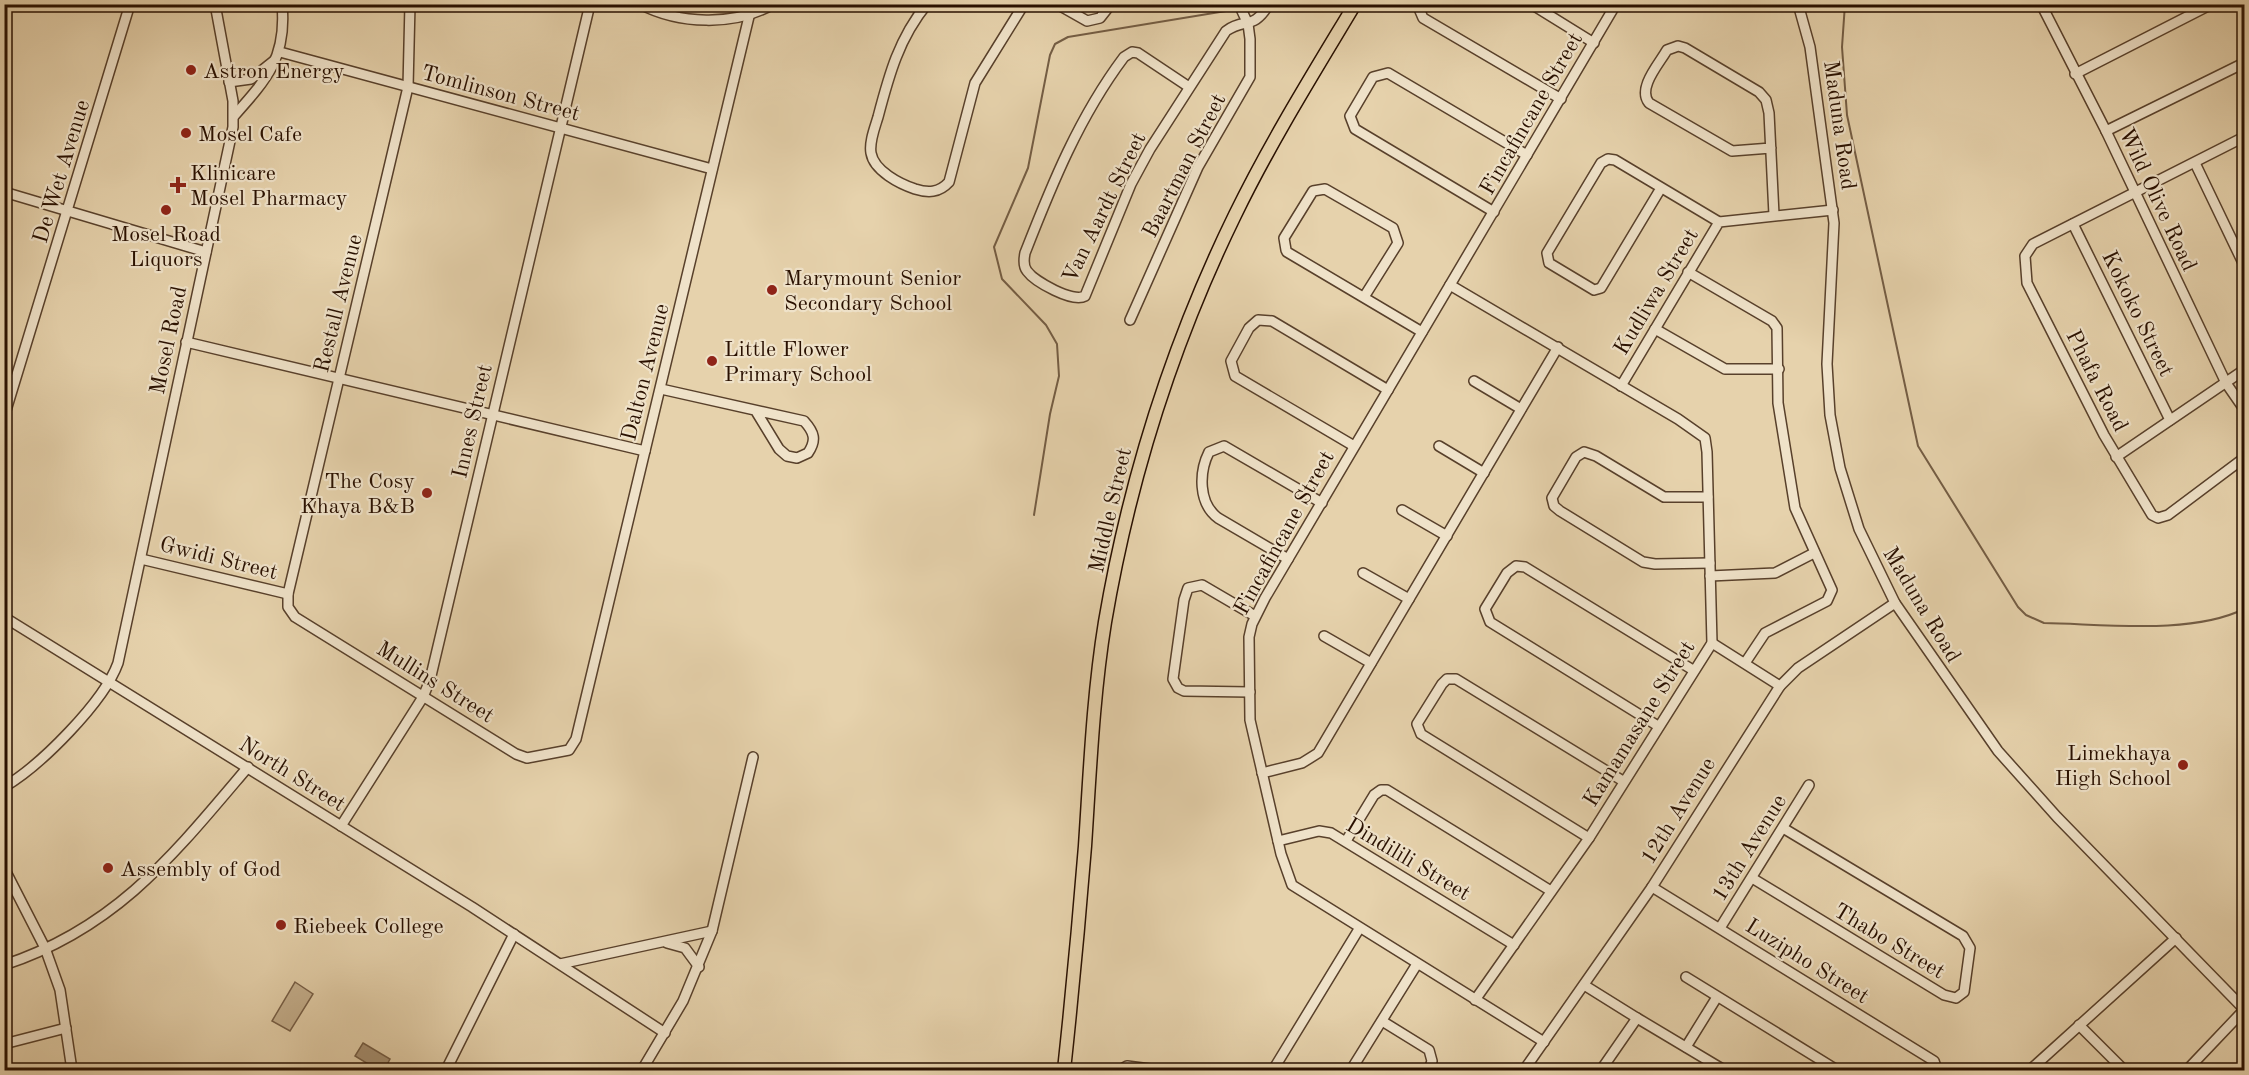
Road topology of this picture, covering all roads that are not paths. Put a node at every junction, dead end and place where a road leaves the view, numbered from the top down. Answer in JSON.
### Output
{"nodes":[{"id":1,"x":130,"y":4,"type":"edge"},
{"id":2,"x":215,"y":4,"type":"edge"},
{"id":3,"x":282,"y":4,"type":"edge"},
{"id":4,"x":410,"y":4,"type":"edge"},
{"id":5,"x":590,"y":4,"type":"edge"},
{"id":6,"x":640,"y":4,"type":"edge"},
{"id":7,"x":773,"y":4,"type":"edge"},
{"id":8,"x":927,"y":4,"type":"edge"},
{"id":9,"x":1024,"y":4,"type":"edge"},
{"id":10,"x":1057,"y":4,"type":"edge"},
{"id":11,"x":1111,"y":4,"type":"edge"},
{"id":12,"x":1243,"y":4,"type":"edge"},
{"id":13,"x":1269,"y":4,"type":"edge"},
{"id":14,"x":1354,"y":4,"type":"edge"},
{"id":15,"x":1417,"y":4,"type":"edge"},
{"id":16,"x":1531,"y":4,"type":"edge"},
{"id":17,"x":1616,"y":4,"type":"edge"},
{"id":18,"x":1798,"y":4,"type":"edge"},
{"id":19,"x":2053,"y":4,"type":"edge"},
{"id":20,"x":2212,"y":4,"type":"edge"},
{"id":21,"x":2042,"y":7,"type":"edge"},
{"id":22,"x":751,"y":9,"type":"edge"},
{"id":23,"x":1248,"y":24,"type":"junction"},
{"id":24,"x":1594,"y":43,"type":"junction"},
{"id":25,"x":279,"y":56,"type":"junction"},
{"id":26,"x":2244,"y":63,"type":"edge"},
{"id":27,"x":2075,"y":74,"type":"junction"},
{"id":28,"x":229,"y":82,"type":"junction"},
{"id":29,"x":408,"y":87,"type":"junction"},
{"id":30,"x":1189,"y":87,"type":"junction"},
{"id":31,"x":1561,"y":99,"type":"junction"},
{"id":32,"x":234,"y":116,"type":"junction"},
{"id":33,"x":560,"y":129,"type":"junction"},
{"id":34,"x":2106,"y":131,"type":"junction"},
{"id":35,"x":2244,"y":137,"type":"edge"},
{"id":36,"x":1771,"y":148,"type":"junction"},
{"id":37,"x":1527,"y":155,"type":"junction"},
{"id":38,"x":2195,"y":163,"type":"junction"},
{"id":39,"x":712,"y":169,"type":"junction"},
{"id":40,"x":1661,"y":188,"type":"junction"},
{"id":41,"x":4,"y":192,"type":"edge"},
{"id":42,"x":2134,"y":195,"type":"junction"},
{"id":43,"x":1833,"y":210,"type":"junction"},
{"id":44,"x":68,"y":212,"type":"junction"},
{"id":45,"x":1494,"y":212,"type":"junction"},
{"id":46,"x":1774,"y":215,"type":"junction"},
{"id":47,"x":1719,"y":222,"type":"junction"},
{"id":48,"x":2073,"y":224,"type":"junction"},
{"id":49,"x":206,"y":252,"type":"junction"},
{"id":50,"x":2244,"y":265,"type":"edge"},
{"id":51,"x":1688,"y":272,"type":"junction"},
{"id":52,"x":1450,"y":285,"type":"junction"},
{"id":53,"x":1364,"y":297,"type":"junction"},
{"id":54,"x":1130,"y":320,"type":"dead end"},
{"id":55,"x":1656,"y":329,"type":"junction"},
{"id":56,"x":1422,"y":332,"type":"junction"},
{"id":57,"x":186,"y":342,"type":"junction"},
{"id":58,"x":1558,"y":347,"type":"junction"},
{"id":59,"x":1779,"y":369,"type":"junction"},
{"id":60,"x":2244,"y":370,"type":"edge"},
{"id":61,"x":339,"y":378,"type":"junction"},
{"id":62,"x":1474,"y":381,"type":"dead end"},
{"id":63,"x":2226,"y":383,"type":"junction"},
{"id":64,"x":1621,"y":386,"type":"junction"},
{"id":65,"x":661,"y":389,"type":"junction"},
{"id":66,"x":1388,"y":390,"type":"junction"},
{"id":67,"x":1521,"y":409,"type":"junction"},
{"id":68,"x":2244,"y":409,"type":"edge"},
{"id":69,"x":757,"y":413,"type":"junction"},
{"id":70,"x":492,"y":414,"type":"junction"},
{"id":71,"x":4,"y":417,"type":"edge"},
{"id":72,"x":2170,"y":420,"type":"junction"},
{"id":73,"x":1354,"y":446,"type":"junction"},
{"id":74,"x":1439,"y":446,"type":"dead end"},
{"id":75,"x":645,"y":451,"type":"junction"},
{"id":76,"x":2116,"y":457,"type":"junction"},
{"id":77,"x":2244,"y":458,"type":"edge"},
{"id":78,"x":1484,"y":473,"type":"junction"},
{"id":79,"x":1708,"y":497,"type":"junction"},
{"id":80,"x":1322,"y":502,"type":"junction"},
{"id":81,"x":1402,"y":510,"type":"dead end"},
{"id":82,"x":1447,"y":536,"type":"junction"},
{"id":83,"x":1814,"y":553,"type":"junction"},
{"id":84,"x":141,"y":559,"type":"junction"},
{"id":85,"x":1288,"y":559,"type":"junction"},
{"id":86,"x":1710,"y":563,"type":"junction"},
{"id":87,"x":1363,"y":573,"type":"dead end"},
{"id":88,"x":1710,"y":576,"type":"junction"},
{"id":89,"x":288,"y":594,"type":"junction"},
{"id":90,"x":1409,"y":599,"type":"junction"},
{"id":91,"x":1895,"y":603,"type":"junction"},
{"id":92,"x":288,"y":608,"type":"joint"},
{"id":93,"x":1255,"y":616,"type":"junction"},
{"id":94,"x":4,"y":617,"type":"edge"},
{"id":95,"x":1324,"y":636,"type":"dead end"},
{"id":96,"x":1712,"y":643,"type":"junction"},
{"id":97,"x":1371,"y":663,"type":"junction"},
{"id":98,"x":1745,"y":663,"type":"junction"},
{"id":99,"x":1693,"y":670,"type":"junction"},
{"id":100,"x":108,"y":682,"type":"junction"},
{"id":101,"x":1780,"y":686,"type":"junction"},
{"id":102,"x":1250,"y":692,"type":"junction"},
{"id":103,"x":423,"y":697,"type":"junction"},
{"id":104,"x":1658,"y":726,"type":"junction"},
{"id":105,"x":572,"y":747,"type":"joint"},
{"id":106,"x":753,"y":757,"type":"dead end"},
{"id":107,"x":248,"y":767,"type":"junction"},
{"id":108,"x":1262,"y":772,"type":"junction"},
{"id":109,"x":1623,"y":782,"type":"junction"},
{"id":110,"x":1809,"y":785,"type":"dead end"},
{"id":111,"x":4,"y":787,"type":"edge"},
{"id":112,"x":341,"y":826,"type":"junction"},
{"id":113,"x":1783,"y":828,"type":"junction"},
{"id":114,"x":1589,"y":838,"type":"junction"},
{"id":115,"x":1278,"y":841,"type":"junction"},
{"id":116,"x":1346,"y":842,"type":"junction"},
{"id":117,"x":4,"y":868,"type":"edge"},
{"id":118,"x":1752,"y":878,"type":"junction"},
{"id":119,"x":1652,"y":887,"type":"junction"},
{"id":120,"x":1551,"y":891,"type":"junction"},
{"id":121,"x":1720,"y":928,"type":"junction"},
{"id":122,"x":1359,"y":929,"type":"junction"},
{"id":123,"x":712,"y":931,"type":"junction"},
{"id":124,"x":514,"y":934,"type":"junction"},
{"id":125,"x":2176,"y":938,"type":"junction"},
{"id":126,"x":662,"y":942,"type":"junction"},
{"id":127,"x":1514,"y":945,"type":"junction"},
{"id":128,"x":45,"y":948,"type":"junction"},
{"id":129,"x":560,"y":964,"type":"junction"},
{"id":130,"x":1417,"y":964,"type":"junction"},
{"id":131,"x":4,"y":965,"type":"edge"},
{"id":132,"x":699,"y":967,"type":"junction"},
{"id":133,"x":1686,"y":977,"type":"dead end"},
{"id":134,"x":1584,"y":984,"type":"junction"},
{"id":135,"x":1717,"y":997,"type":"junction"},
{"id":136,"x":1475,"y":1000,"type":"junction"},
{"id":137,"x":2244,"y":1009,"type":"edge"},
{"id":138,"x":1637,"y":1018,"type":"junction"},
{"id":139,"x":1382,"y":1021,"type":"junction"},
{"id":140,"x":2079,"y":1025,"type":"junction"},
{"id":141,"x":66,"y":1028,"type":"junction"},
{"id":142,"x":665,"y":1033,"type":"junction"},
{"id":143,"x":1544,"y":1042,"type":"junction"},
{"id":144,"x":4,"y":1044,"type":"edge"},
{"id":145,"x":1686,"y":1047,"type":"junction"},
{"id":146,"x":2118,"y":1068,"type":"edge"},
{"id":147,"x":72,"y":1071,"type":"edge"},
{"id":148,"x":446,"y":1071,"type":"edge"},
{"id":149,"x":642,"y":1071,"type":"edge"},
{"id":150,"x":1064,"y":1071,"type":"edge"},
{"id":151,"x":1120,"y":1071,"type":"edge"},
{"id":152,"x":1158,"y":1071,"type":"edge"},
{"id":153,"x":1274,"y":1071,"type":"edge"},
{"id":154,"x":1351,"y":1071,"type":"edge"},
{"id":155,"x":1428,"y":1071,"type":"edge"},
{"id":156,"x":1524,"y":1071,"type":"edge"},
{"id":157,"x":1601,"y":1071,"type":"edge"},
{"id":158,"x":1724,"y":1071,"type":"edge"},
{"id":159,"x":1838,"y":1071,"type":"edge"},
{"id":160,"x":1937,"y":1071,"type":"edge"},
{"id":161,"x":2030,"y":1071,"type":"edge"},
{"id":162,"x":2187,"y":1071,"type":"edge"}],
"edges":[{"from":1,"to":44,"type":"street","name":"De Wet Avenue"},
{"from":2,"to":28,"type":"street","name":"Mosel Road"},
{"from":3,"to":25,"type":"street"},
{"from":4,"to":29,"type":"street","name":"Restall Avenue"},
{"from":5,"to":33,"type":"street","name":"Innes Street"},
{"from":6,"to":22,"type":"street"},
{"from":7,"to":22,"type":"street"},
{"from":8,"to":9,"type":"street"},
{"from":10,"to":11,"type":"street"},
{"from":12,"to":23,"type":"street","name":"Baartman Street"},
{"from":13,"to":23,"type":"street"},
{"from":14,"to":150,"type":"main road","name":"Middle Street"},
{"from":15,"to":31,"type":"street"},
{"from":16,"to":24,"type":"street"},
{"from":17,"to":24,"type":"street","name":"Fincafincane Street"},
{"from":18,"to":43,"type":"street","name":"Maduna Road"},
{"from":19,"to":21,"type":"street"},
{"from":20,"to":27,"type":"street"},
{"from":21,"to":27,"type":"street","name":"Wild Olive Road"},
{"from":22,"to":39,"type":"street","name":"Dalton Avenue"},
{"from":23,"to":30,"type":"street","name":"Van Aardt Street"},
{"from":23,"to":54,"type":"street","name":"Baartman Street"},
{"from":24,"to":31,"type":"street","name":"Fincafincane Street"},
{"from":25,"to":28,"type":"street"},
{"from":25,"to":29,"type":"street","name":"Tomlinson Street"},
{"from":25,"to":32,"type":"street"},
{"from":26,"to":34,"type":"street"},
{"from":27,"to":34,"type":"street","name":"Wild Olive Road"},
{"from":28,"to":32,"type":"street","name":"Mosel Road"},
{"from":29,"to":33,"type":"street","name":"Tomlinson Street"},
{"from":29,"to":61,"type":"street","name":"Restall Avenue"},
{"from":30,"to":30,"type":"street","name":"Van Aardt Street"},
{"from":31,"to":37,"type":"street","name":"Fincafincane Street"},
{"from":32,"to":49,"type":"street","name":"Mosel Road"},
{"from":33,"to":39,"type":"street","name":"Tomlinson Street"},
{"from":33,"to":70,"type":"street","name":"Innes Street"},
{"from":34,"to":42,"type":"street","name":"Wild Olive Road"},
{"from":35,"to":38,"type":"street"},
{"from":36,"to":36,"type":"street"},
{"from":36,"to":46,"type":"street"},
{"from":37,"to":45,"type":"street","name":"Fincafincane Street"},
{"from":37,"to":45,"type":"street"},
{"from":38,"to":42,"type":"street"},
{"from":38,"to":50,"type":"street"},
{"from":39,"to":65,"type":"street","name":"Dalton Avenue"},
{"from":40,"to":40,"type":"street"},
{"from":40,"to":47,"type":"street"},
{"from":41,"to":44,"type":"street"},
{"from":42,"to":48,"type":"street"},
{"from":42,"to":63,"type":"street","name":"Wild Olive Road"},
{"from":43,"to":46,"type":"street","name":"Kudliwa Street"},
{"from":43,"to":91,"type":"street","name":"Maduna Road"},
{"from":44,"to":49,"type":"street"},
{"from":44,"to":71,"type":"street","name":"De Wet Avenue"},
{"from":45,"to":52,"type":"street","name":"Fincafincane Street"},
{"from":46,"to":47,"type":"street","name":"Kudliwa Street"},
{"from":47,"to":51,"type":"street","name":"Kudliwa Street"},
{"from":48,"to":72,"type":"street","name":"Kokoko Street"},
{"from":48,"to":76,"type":"street","name":"Phafa Road"},
{"from":49,"to":57,"type":"street","name":"Mosel Road"},
{"from":51,"to":55,"type":"street","name":"Kudliwa Street"},
{"from":51,"to":59,"type":"street"},
{"from":52,"to":56,"type":"street","name":"Fincafincane Street"},
{"from":52,"to":58,"type":"street","name":"Kamamasane Street"},
{"from":53,"to":53,"type":"street"},
{"from":53,"to":56,"type":"street"},
{"from":55,"to":59,"type":"street"},
{"from":55,"to":64,"type":"street","name":"Kudliwa Street"},
{"from":56,"to":66,"type":"street","name":"Fincafincane Street"},
{"from":57,"to":61,"type":"street"},
{"from":57,"to":84,"type":"street","name":"Mosel Road"},
{"from":58,"to":64,"type":"street","name":"Kamamasane Street"},
{"from":58,"to":67,"type":"street"},
{"from":59,"to":83,"type":"street"},
{"from":60,"to":63,"type":"street"},
{"from":61,"to":70,"type":"street"},
{"from":61,"to":89,"type":"street","name":"Restall Avenue"},
{"from":62,"to":67,"type":"street"},
{"from":63,"to":68,"type":"street","name":"Wild Olive Road"},
{"from":63,"to":72,"type":"street"},
{"from":64,"to":79,"type":"street","name":"Kamamasane Street"},
{"from":65,"to":69,"type":"street"},
{"from":65,"to":75,"type":"street","name":"Dalton Avenue"},
{"from":66,"to":73,"type":"street","name":"Fincafincane Street"},
{"from":66,"to":73,"type":"street"},
{"from":67,"to":78,"type":"street"},
{"from":69,"to":69,"type":"street"},
{"from":70,"to":75,"type":"street"},
{"from":70,"to":103,"type":"street","name":"Innes Street"},
{"from":72,"to":76,"type":"street"},
{"from":73,"to":80,"type":"street","name":"Fincafincane Street"},
{"from":74,"to":78,"type":"street"},
{"from":75,"to":105,"type":"street","name":"Dalton Avenue"},
{"from":76,"to":77,"type":"street","name":"Phafa Road"},
{"from":78,"to":82,"type":"street"},
{"from":79,"to":86,"type":"street","name":"Kamamasane Street"},
{"from":79,"to":86,"type":"street"},
{"from":80,"to":85,"type":"street","name":"Fincafincane Street"},
{"from":80,"to":85,"type":"street"},
{"from":81,"to":82,"type":"street"},
{"from":82,"to":90,"type":"street"},
{"from":83,"to":88,"type":"street"},
{"from":83,"to":98,"type":"street"},
{"from":84,"to":89,"type":"street","name":"Gwidi Street"},
{"from":84,"to":100,"type":"street","name":"Mosel Road"},
{"from":85,"to":93,"type":"street","name":"Fincafincane Street"},
{"from":86,"to":88,"type":"street","name":"Kamamasane Street"},
{"from":87,"to":90,"type":"street"},
{"from":88,"to":96,"type":"street","name":"Kamamasane Street"},
{"from":89,"to":92,"type":"street","name":"Restall Avenue"},
{"from":90,"to":97,"type":"street"},
{"from":91,"to":101,"type":"street","name":"12th Avenue"},
{"from":91,"to":125,"type":"street","name":"Maduna Road"},
{"from":92,"to":103,"type":"street","name":"Mullins Street"},
{"from":93,"to":102,"type":"street","name":"Fincafincane Street"},
{"from":93,"to":102,"type":"street"},
{"from":94,"to":100,"type":"street","name":"North Street"},
{"from":95,"to":97,"type":"street"},
{"from":96,"to":98,"type":"street"},
{"from":96,"to":99,"type":"street","name":"Kamamasane Street"},
{"from":97,"to":108,"type":"street"},
{"from":98,"to":101,"type":"street"},
{"from":99,"to":104,"type":"street","name":"Kamamasane Street"},
{"from":99,"to":104,"type":"street"},
{"from":100,"to":107,"type":"street","name":"North Street"},
{"from":100,"to":111,"type":"street","name":"Mosel Road"},
{"from":101,"to":119,"type":"street","name":"12th Avenue"},
{"from":102,"to":108,"type":"street","name":"Fincafincane Street"},
{"from":103,"to":105,"type":"street","name":"Mullins Street"},
{"from":103,"to":112,"type":"street","name":"Innes Street"},
{"from":104,"to":109,"type":"street","name":"Kamamasane Street"},
{"from":106,"to":123,"type":"street"},
{"from":107,"to":112,"type":"street","name":"North Street"},
{"from":107,"to":128,"type":"street"},
{"from":108,"to":115,"type":"street","name":"Fincafincane Street"},
{"from":109,"to":114,"type":"street","name":"Kamamasane Street"},
{"from":109,"to":114,"type":"street"},
{"from":110,"to":113,"type":"street","name":"13th Avenue"},
{"from":112,"to":124,"type":"street","name":"North Street"},
{"from":113,"to":118,"type":"street","name":"13th Avenue"},
{"from":113,"to":118,"type":"street","name":"Thabo Street"},
{"from":114,"to":120,"type":"street","name":"Kamamasane Street"},
{"from":115,"to":116,"type":"street","name":"Dindilili Street"},
{"from":115,"to":122,"type":"street","name":"Fincafincane Street"},
{"from":116,"to":120,"type":"street"},
{"from":116,"to":127,"type":"street","name":"Dindilili Street"},
{"from":117,"to":128,"type":"street"},
{"from":118,"to":121,"type":"street","name":"13th Avenue"},
{"from":119,"to":121,"type":"street","name":"Luzipho Street"},
{"from":119,"to":134,"type":"street","name":"12th Avenue"},
{"from":120,"to":127,"type":"street","name":"Kamamasane Street"},
{"from":121,"to":160,"type":"street","name":"Luzipho Street"},
{"from":122,"to":130,"type":"street","name":"Fincafincane Street"},
{"from":122,"to":153,"type":"street"},
{"from":123,"to":126,"type":"street"},
{"from":123,"to":132,"type":"street"},
{"from":124,"to":129,"type":"street","name":"North Street"},
{"from":124,"to":148,"type":"street"},
{"from":125,"to":137,"type":"street","name":"Maduna Road"},
{"from":125,"to":140,"type":"street"},
{"from":126,"to":129,"type":"street"},
{"from":126,"to":132,"type":"street"},
{"from":127,"to":136,"type":"street","name":"Kamamasane Street"},
{"from":128,"to":131,"type":"street"},
{"from":128,"to":141,"type":"street"},
{"from":129,"to":142,"type":"street","name":"North Street"},
{"from":130,"to":136,"type":"street","name":"Fincafincane Street"},
{"from":130,"to":139,"type":"street"},
{"from":132,"to":142,"type":"street"},
{"from":133,"to":135,"type":"street"},
{"from":134,"to":138,"type":"street"},
{"from":134,"to":143,"type":"street","name":"12th Avenue"},
{"from":135,"to":145,"type":"street"},
{"from":135,"to":159,"type":"street"},
{"from":136,"to":143,"type":"street","name":"Fincafincane Street"},
{"from":137,"to":162,"type":"street"},
{"from":138,"to":145,"type":"street"},
{"from":138,"to":157,"type":"street"},
{"from":139,"to":154,"type":"street"},
{"from":139,"to":155,"type":"street"},
{"from":140,"to":146,"type":"street"},
{"from":140,"to":161,"type":"street"},
{"from":141,"to":144,"type":"street"},
{"from":141,"to":147,"type":"street"},
{"from":142,"to":149,"type":"street"},
{"from":143,"to":156,"type":"street","name":"12th Avenue"},
{"from":145,"to":158,"type":"street"},
{"from":151,"to":152,"type":"street"}]}
